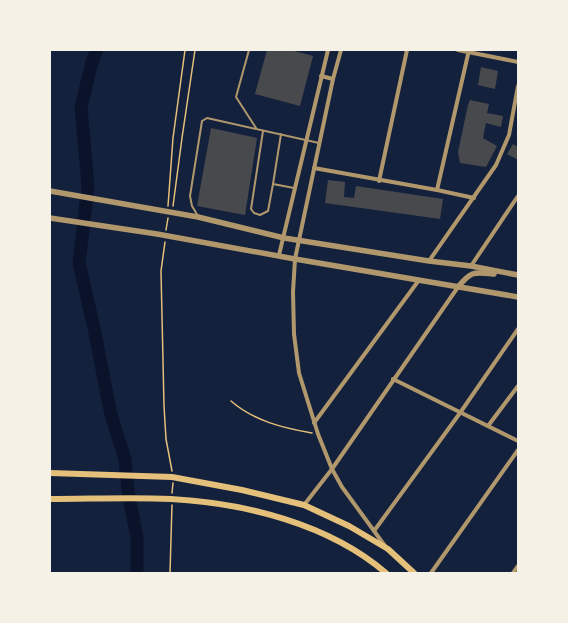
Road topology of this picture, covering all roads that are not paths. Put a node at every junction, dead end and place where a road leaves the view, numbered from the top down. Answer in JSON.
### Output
{"nodes":[{"id":1,"x":249,"y":50,"type":"edge"},
{"id":2,"x":328,"y":50,"type":"edge"},
{"id":3,"x":341,"y":50,"type":"edge"},
{"id":4,"x":407,"y":50,"type":"edge"},
{"id":5,"x":458,"y":50,"type":"edge"},
{"id":6,"x":469,"y":51,"type":"edge"},
{"id":7,"x":518,"y":62,"type":"edge"},
{"id":8,"x":321,"y":76,"type":"junction"},
{"id":9,"x":333,"y":79,"type":"junction"},
{"id":10,"x":518,"y":86,"type":"edge"},
{"id":11,"x":257,"y":129,"type":"junction"},
{"id":12,"x":263,"y":130,"type":"junction"},
{"id":13,"x":282,"y":134,"type":"junction"},
{"id":14,"x":306,"y":140,"type":"junction"},
{"id":15,"x":319,"y":143,"type":"junction"},
{"id":16,"x":314,"y":168,"type":"junction"},
{"id":17,"x":379,"y":181,"type":"junction"},
{"id":18,"x":273,"y":184,"type":"junction"},
{"id":19,"x":295,"y":188,"type":"junction"},
{"id":20,"x":437,"y":190,"type":"junction"},
{"id":21,"x":50,"y":191,"type":"edge"},
{"id":22,"x":518,"y":196,"type":"edge"},
{"id":23,"x":474,"y":198,"type":"junction"},
{"id":24,"x":516,"y":203,"type":"edge"},
{"id":25,"x":198,"y":217,"type":"junction"},
{"id":26,"x":50,"y":218,"type":"edge"},
{"id":27,"x":284,"y":238,"type":"junction"},
{"id":28,"x":300,"y":240,"type":"junction"},
{"id":29,"x":279,"y":256,"type":"junction"},
{"id":30,"x":295,"y":259,"type":"junction"},
{"id":31,"x":429,"y":261,"type":"junction"},
{"id":32,"x":471,"y":266,"type":"junction"},
{"id":33,"x":518,"y":276,"type":"edge"},
{"id":34,"x":419,"y":280,"type":"junction"},
{"id":35,"x":458,"y":287,"type":"junction"},
{"id":36,"x":518,"y":297,"type":"edge"},
{"id":37,"x":518,"y":329,"type":"edge"},
{"id":38,"x":393,"y":379,"type":"junction"},
{"id":39,"x":518,"y":386,"type":"edge"},
{"id":40,"x":460,"y":413,"type":"junction"},
{"id":41,"x":314,"y":423,"type":"junction"},
{"id":42,"x":488,"y":426,"type":"junction"},
{"id":43,"x":518,"y":441,"type":"edge"},
{"id":44,"x":518,"y":450,"type":"edge"},
{"id":45,"x":332,"y":468,"type":"junction"},
{"id":46,"x":50,"y":473,"type":"edge"},
{"id":47,"x":50,"y":499,"type":"edge"},
{"id":48,"x":304,"y":504,"type":"junction"},
{"id":49,"x":374,"y":531,"type":"junction"},
{"id":50,"x":388,"y":549,"type":"junction"},
{"id":51,"x":518,"y":566,"type":"edge"},
{"id":52,"x":386,"y":573,"type":"edge"},
{"id":53,"x":414,"y":573,"type":"edge"},
{"id":54,"x":431,"y":573,"type":"edge"},
{"id":55,"x":513,"y":573,"type":"edge"}],
"edges":[{"from":1,"to":11,"type":"lane"},
{"from":2,"to":8,"type":"street"},
{"from":3,"to":9,"type":"street"},
{"from":4,"to":17,"type":"street"},
{"from":5,"to":6,"type":"street"},
{"from":6,"to":7,"type":"street"},
{"from":6,"to":20,"type":"street"},
{"from":8,"to":9,"type":"street"},
{"from":8,"to":14,"type":"street"},
{"from":9,"to":15,"type":"street"},
{"from":10,"to":23,"type":"street"},
{"from":11,"to":12,"type":"lane"},
{"from":11,"to":25,"type":"lane"},
{"from":12,"to":13,"type":"lane"},
{"from":12,"to":18,"type":"lane"},
{"from":13,"to":14,"type":"lane"},
{"from":13,"to":18,"type":"lane"},
{"from":14,"to":15,"type":"lane"},
{"from":14,"to":19,"type":"street"},
{"from":15,"to":16,"type":"street"},
{"from":16,"to":17,"type":"street"},
{"from":16,"to":28,"type":"street"},
{"from":17,"to":20,"type":"street"},
{"from":18,"to":19,"type":"lane"},
{"from":19,"to":27,"type":"street"},
{"from":20,"to":23,"type":"street"},
{"from":21,"to":25,"type":"street"},
{"from":22,"to":24,"type":"street"},
{"from":23,"to":31,"type":"street"},
{"from":24,"to":32,"type":"street"},
{"from":25,"to":27,"type":"street"},
{"from":26,"to":29,"type":"street"},
{"from":27,"to":28,"type":"street"},
{"from":27,"to":29,"type":"street"},
{"from":28,"to":30,"type":"street"},
{"from":28,"to":31,"type":"street"},
{"from":29,"to":30,"type":"street"},
{"from":30,"to":34,"type":"street"},
{"from":30,"to":41,"type":"street"},
{"from":31,"to":32,"type":"street"},
{"from":32,"to":33,"type":"street"},
{"from":33,"to":35,"type":"street"},
{"from":34,"to":35,"type":"street"},
{"from":34,"to":41,"type":"street"},
{"from":35,"to":36,"type":"street"},
{"from":35,"to":38,"type":"street"},
{"from":37,"to":40,"type":"street"},
{"from":38,"to":40,"type":"street"},
{"from":38,"to":45,"type":"street"},
{"from":39,"to":42,"type":"street"},
{"from":40,"to":42,"type":"street"},
{"from":40,"to":49,"type":"street"},
{"from":41,"to":45,"type":"street"},
{"from":42,"to":43,"type":"street"},
{"from":44,"to":54,"type":"street"},
{"from":45,"to":48,"type":"street"},
{"from":45,"to":49,"type":"street"},
{"from":46,"to":48,"type":"main road"},
{"from":47,"to":52,"type":"main road"},
{"from":48,"to":50,"type":"main road"},
{"from":49,"to":50,"type":"street"},
{"from":50,"to":53,"type":"main road"},
{"from":51,"to":55,"type":"street"}]}
